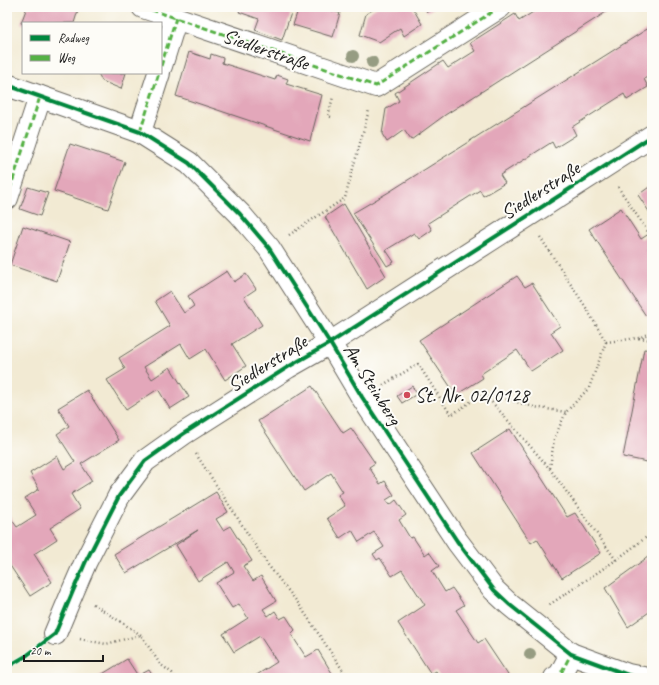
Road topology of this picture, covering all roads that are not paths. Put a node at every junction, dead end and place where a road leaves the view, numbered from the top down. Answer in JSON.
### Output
{"nodes":[{"id":1,"x":143,"y":7,"type":"edge"},
{"id":2,"x":500,"y":7,"type":"edge"},
{"id":3,"x":176,"y":18,"type":"junction"},
{"id":4,"x":162,"y":63,"type":"edge"},
{"id":5,"x":159,"y":74,"type":"edge"},
{"id":6,"x":7,"y":85,"type":"edge"},
{"id":7,"x":40,"y":97,"type":"junction"},
{"id":8,"x":140,"y":132,"type":"junction"},
{"id":9,"x":652,"y":136,"type":"edge"},
{"id":10,"x":7,"y":198,"type":"edge"},
{"id":11,"x":330,"y":343,"type":"junction"},
{"id":12,"x":56,"y":634,"type":"road end"},
{"id":13,"x":571,"y":654,"type":"junction"},
{"id":14,"x":555,"y":678,"type":"edge"},
{"id":15,"x":643,"y":678,"type":"edge"}],
"edges":[{"from":1,"to":3,"type":"street"},
{"from":2,"to":3,"type":"street","name":"Siedlerstraße"},
{"from":3,"to":4,"type":"street"},
{"from":5,"to":8,"type":"street"},
{"from":6,"to":7,"type":"street","name":"Am Steinberg"},
{"from":7,"to":8,"type":"street","name":"Am Steinberg"},
{"from":7,"to":10,"type":"street"},
{"from":8,"to":11,"type":"street","name":"Am Steinberg"},
{"from":9,"to":11,"type":"street","name":"Siedlerstraße"},
{"from":11,"to":12,"type":"street","name":"Siedlerstraße"},
{"from":11,"to":13,"type":"street","name":"Am Steinberg"},
{"from":13,"to":14,"type":"street"},
{"from":13,"to":15,"type":"street","name":"Am Steinberg"}]}
